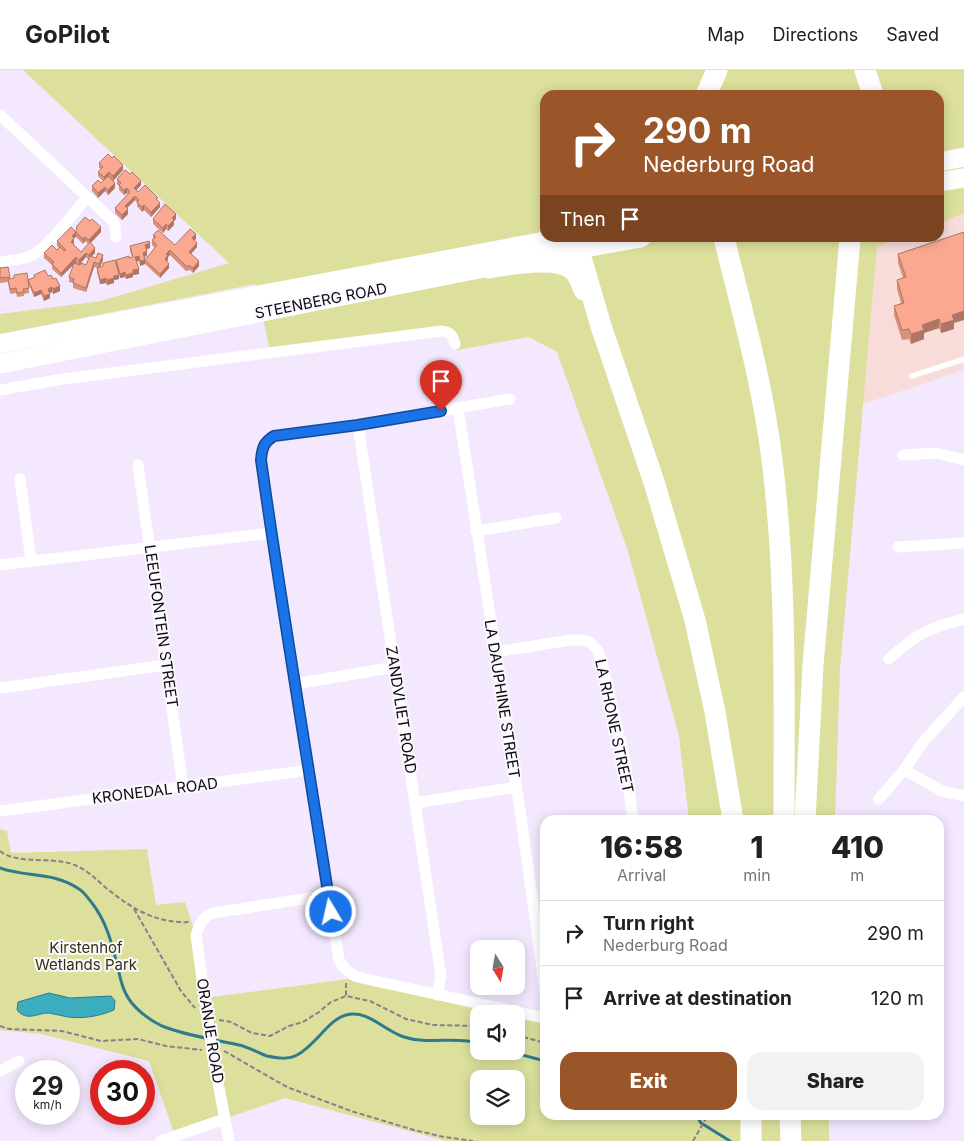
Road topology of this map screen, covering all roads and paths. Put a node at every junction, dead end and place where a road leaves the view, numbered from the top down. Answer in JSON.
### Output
{"nodes":[{"id":1,"x":717,"y":70,"type":"edge"},
{"id":2,"x":865,"y":70,"type":"edge"},
{"id":3,"x":708,"y":90,"type":"edge"},
{"id":4,"x":871,"y":90,"type":"edge"},
{"id":5,"x":0,"y":115,"type":"edge"},
{"id":6,"x":964,"y":158,"type":"edge"},
{"id":7,"x":944,"y":161,"type":"edge"},
{"id":8,"x":964,"y":178,"type":"edge"},
{"id":9,"x":944,"y":181,"type":"edge"},
{"id":10,"x":87,"y":197,"type":"junction"},
{"id":11,"x":116,"y":236,"type":"dead end"},
{"id":12,"x":540,"y":242,"type":"edge"},
{"id":13,"x":725,"y":242,"type":"edge"},
{"id":14,"x":850,"y":242,"type":"edge"},
{"id":15,"x":580,"y":243,"type":"edge"},
{"id":16,"x":0,"y":262,"type":"edge"},
{"id":17,"x":489,"y":268,"type":"junction"},
{"id":18,"x":601,"y":326,"type":"junction"},
{"id":19,"x":0,"y":344,"type":"edge"},
{"id":20,"x":455,"y":344,"type":"dead end"},
{"id":21,"x":964,"y":359,"type":"edge"},
{"id":22,"x":0,"y":364,"type":"edge"},
{"id":23,"x":912,"y":376,"type":"dead end"},
{"id":24,"x":0,"y":390,"type":"edge"},
{"id":25,"x":510,"y":399,"type":"dead end"},
{"id":26,"x":458,"y":408,"type":"junction"},
{"id":27,"x":358,"y":425,"type":"junction"},
{"id":28,"x":903,"y":455,"type":"dead end"},
{"id":29,"x":964,"y":460,"type":"edge"},
{"id":30,"x":138,"y":465,"type":"dead end"},
{"id":31,"x":20,"y":479,"type":"dead end"},
{"id":32,"x":556,"y":518,"type":"dead end"},
{"id":33,"x":476,"y":531,"type":"junction"},
{"id":34,"x":271,"y":532,"type":"junction"},
{"id":35,"x":964,"y":543,"type":"edge"},
{"id":36,"x":150,"y":547,"type":"junction"},
{"id":37,"x":898,"y":547,"type":"dead end"},
{"id":38,"x":32,"y":561,"type":"junction"},
{"id":39,"x":0,"y":565,"type":"edge"},
{"id":40,"x":964,"y":619,"type":"edge"},
{"id":41,"x":495,"y":652,"type":"junction"},
{"id":42,"x":889,"y":659,"type":"dead end"},
{"id":43,"x":166,"y":665,"type":"junction"},
{"id":44,"x":394,"y":667,"type":"junction"},
{"id":45,"x":296,"y":684,"type":"junction"},
{"id":46,"x":0,"y":688,"type":"edge"},
{"id":47,"x":964,"y":697,"type":"edge"},
{"id":48,"x":310,"y":770,"type":"junction"},
{"id":49,"x":904,"y":770,"type":"junction"},
{"id":50,"x":183,"y":787,"type":"junction"},
{"id":51,"x":516,"y":787,"type":"junction"},
{"id":52,"x":964,"y":796,"type":"edge"},
{"id":53,"x":879,"y":799,"type":"dead end"},
{"id":54,"x":415,"y":802,"type":"junction"},
{"id":55,"x":784,"y":810,"type":"edge"},
{"id":56,"x":0,"y":811,"type":"edge"},
{"id":57,"x":632,"y":815,"type":"edge"},
{"id":58,"x":732,"y":815,"type":"edge"},
{"id":59,"x":805,"y":815,"type":"edge"},
{"id":60,"x":0,"y":851,"type":"edge"},
{"id":61,"x":329,"y":895,"type":"junction"},
{"id":62,"x":134,"y":909,"type":"junction"},
{"id":63,"x":201,"y":921,"type":"junction"},
{"id":64,"x":540,"y":955,"type":"edge"},
{"id":65,"x":437,"y":995,"type":"junction"},
{"id":66,"x":540,"y":1013,"type":"edge"},
{"id":67,"x":207,"y":1016,"type":"junction"},
{"id":68,"x":0,"y":1026,"type":"edge"},
{"id":69,"x":470,"y":1026,"type":"edge"},
{"id":70,"x":525,"y":1037,"type":"edge"},
{"id":71,"x":540,"y":1042,"type":"edge"},
{"id":72,"x":212,"y":1048,"type":"junction"},
{"id":73,"x":15,"y":1063,"type":"edge"},
{"id":74,"x":0,"y":1071,"type":"edge"},
{"id":75,"x":224,"y":1119,"type":"junction"},
{"id":76,"x":705,"y":1120,"type":"edge"},
{"id":77,"x":751,"y":1120,"type":"edge"},
{"id":78,"x":795,"y":1120,"type":"edge"},
{"id":79,"x":791,"y":1131,"type":"edge"},
{"id":80,"x":444,"y":1137,"type":"junction"},
{"id":81,"x":161,"y":1141,"type":"edge"},
{"id":82,"x":229,"y":1141,"type":"edge"},
{"id":83,"x":443,"y":1141,"type":"edge"},
{"id":84,"x":473,"y":1141,"type":"edge"},
{"id":85,"x":692,"y":1141,"type":"edge"},
{"id":86,"x":751,"y":1141,"type":"edge"}],
"edges":[{"from":1,"to":3,"type":"highway"},
{"from":2,"to":4,"type":"highway"},
{"from":5,"to":10,"type":"street"},
{"from":6,"to":7,"type":"main road"},
{"from":8,"to":9,"type":"main road"},
{"from":10,"to":11,"type":"street"},
{"from":10,"to":16,"type":"street"},
{"from":12,"to":19,"type":"main road","name":"STEENBERG ROAD"},
{"from":13,"to":55,"type":"highway"},
{"from":14,"to":59,"type":"highway"},
{"from":15,"to":17,"type":"main road","name":"STEENBERG ROAD"},
{"from":15,"to":18,"type":"highway"},
{"from":17,"to":18,"type":"highway"},
{"from":17,"to":22,"type":"main road","name":"STEENBERG ROAD"},
{"from":18,"to":58,"type":"highway"},
{"from":20,"to":24,"type":"street"},
{"from":21,"to":23,"type":"lane"},
{"from":25,"to":26,"type":"street"},
{"from":26,"to":27,"type":"street"},
{"from":26,"to":33,"type":"street","name":"LA DAUPHINE STREET"},
{"from":27,"to":34,"type":"street"},
{"from":27,"to":44,"type":"street","name":"ZANDVLIET ROAD"},
{"from":28,"to":29,"type":"street"},
{"from":30,"to":36,"type":"street","name":"LEEUFONTEIN STREET"},
{"from":31,"to":38,"type":"street"},
{"from":32,"to":33,"type":"street"},
{"from":33,"to":41,"type":"street","name":"LA DAUPHINE STREET"},
{"from":34,"to":36,"type":"street"},
{"from":34,"to":45,"type":"street"},
{"from":35,"to":37,"type":"street"},
{"from":36,"to":38,"type":"street"},
{"from":36,"to":43,"type":"street","name":"LEEUFONTEIN STREET"},
{"from":38,"to":39,"type":"street"},
{"from":40,"to":42,"type":"street"},
{"from":41,"to":51,"type":"street","name":"LA DAUPHINE STREET"},
{"from":41,"to":57,"type":"street","name":"LA RHONE STREET"},
{"from":43,"to":46,"type":"street"},
{"from":43,"to":50,"type":"street","name":"LEEUFONTEIN STREET"},
{"from":44,"to":45,"type":"street"},
{"from":44,"to":54,"type":"street","name":"ZANDVLIET ROAD"},
{"from":45,"to":48,"type":"street"},
{"from":47,"to":49,"type":"street"},
{"from":48,"to":50,"type":"street","name":"KRONEDAL ROAD"},
{"from":48,"to":61,"type":"street"},
{"from":49,"to":52,"type":"street"},
{"from":49,"to":53,"type":"street"},
{"from":50,"to":56,"type":"street","name":"KRONEDAL ROAD"},
{"from":51,"to":54,"type":"street"},
{"from":51,"to":64,"type":"street","name":"LA DAUPHINE STREET"},
{"from":54,"to":65,"type":"street","name":"ZANDVLIET ROAD"},
{"from":60,"to":62,"type":"path"},
{"from":61,"to":63,"type":"street"},
{"from":61,"to":65,"type":"street"},
{"from":62,"to":63,"type":"path"},
{"from":62,"to":67,"type":"path"},
{"from":63,"to":67,"type":"street","name":"ORANJE ROAD"},
{"from":65,"to":66,"type":"street"},
{"from":67,"to":69,"type":"path"},
{"from":67,"to":72,"type":"street","name":"ORANJE ROAD"},
{"from":68,"to":72,"type":"path"},
{"from":70,"to":71,"type":"path"},
{"from":72,"to":75,"type":"street","name":"ORANJE ROAD"},
{"from":72,"to":80,"type":"path"},
{"from":73,"to":74,"type":"street"},
{"from":75,"to":81,"type":"street"},
{"from":75,"to":82,"type":"street","name":"ORANJE ROAD"},
{"from":76,"to":85,"type":"path"},
{"from":77,"to":86,"type":"highway"},
{"from":78,"to":79,"type":"highway"},
{"from":80,"to":83,"type":"path"},
{"from":80,"to":84,"type":"path"}]}
